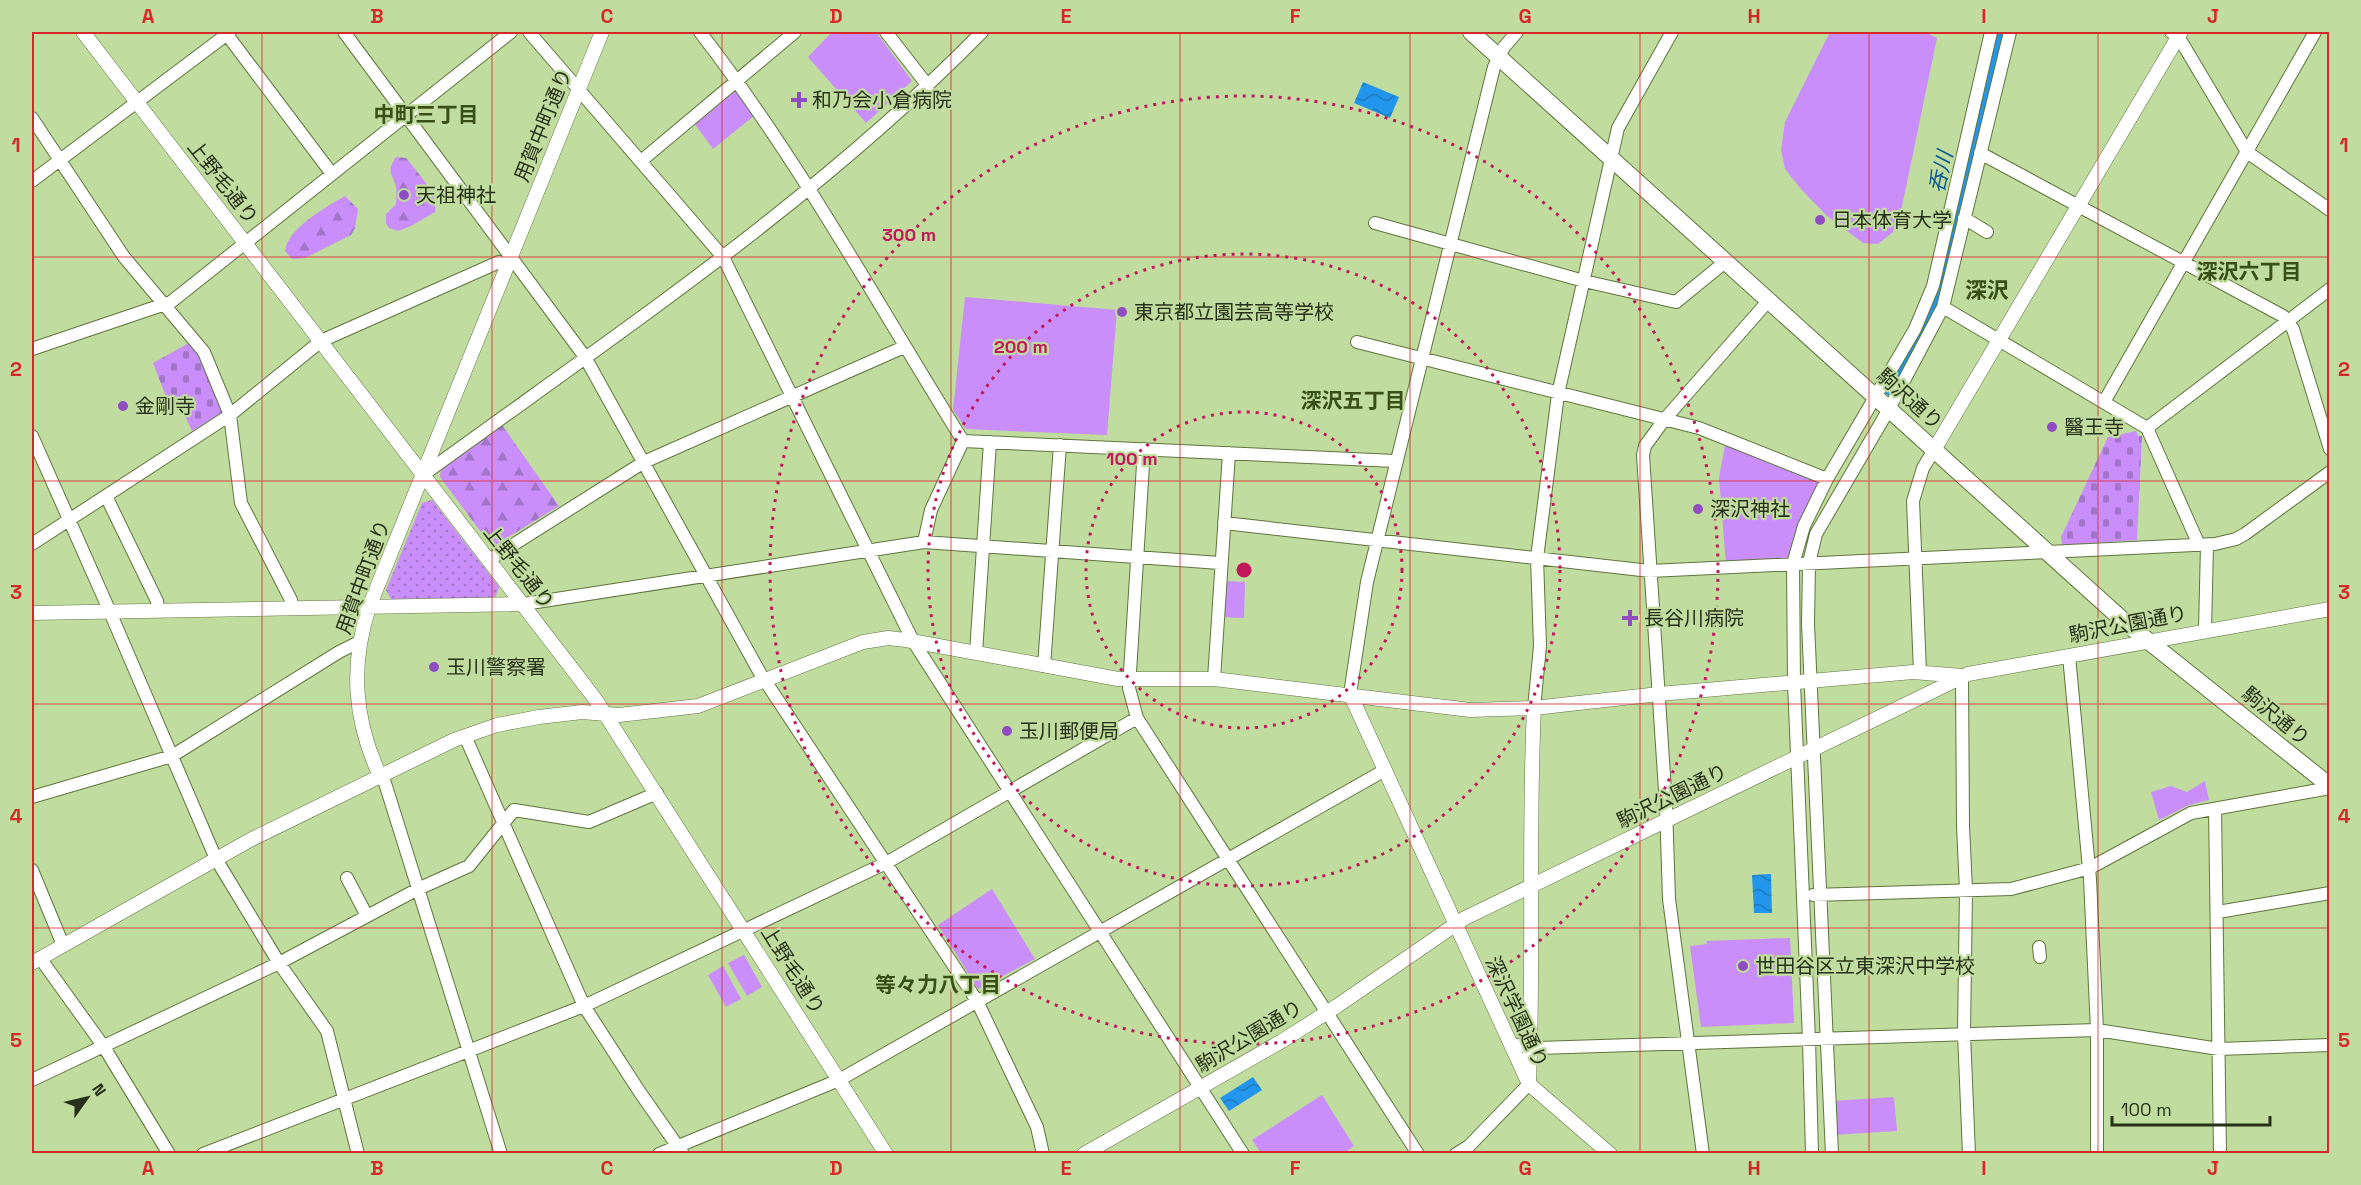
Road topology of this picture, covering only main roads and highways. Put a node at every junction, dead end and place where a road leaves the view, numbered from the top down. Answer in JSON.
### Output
{"nodes":[{"id":1,"x":1472,"y":32,"type":"edge"},
{"id":2,"x":2330,"y":787,"type":"edge"}],
"edges":[{"from":1,"to":2,"type":"main road","name":"駒沢通り"}]}
